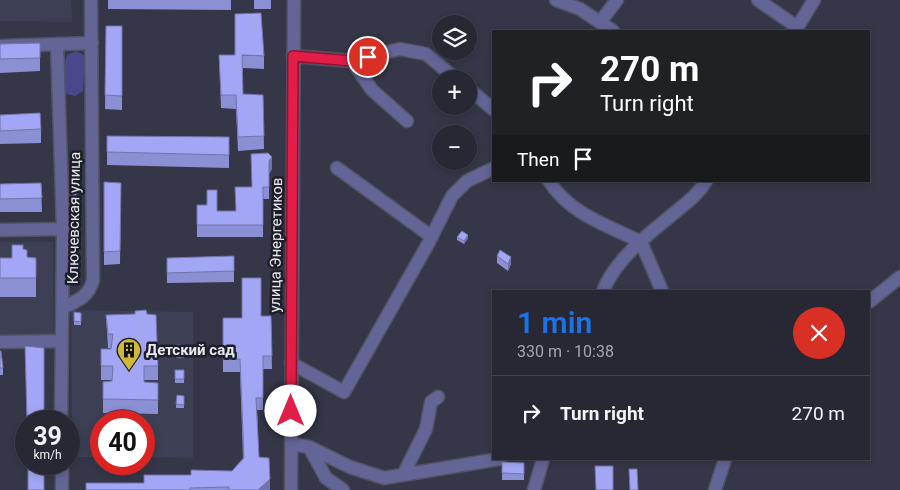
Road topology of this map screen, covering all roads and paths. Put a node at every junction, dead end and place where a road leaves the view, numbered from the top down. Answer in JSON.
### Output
{"nodes":[{"id":1,"x":91,"y":0,"type":"edge"},
{"id":2,"x":294,"y":0,"type":"edge"},
{"id":3,"x":556,"y":0,"type":"edge"},
{"id":4,"x":617,"y":0,"type":"edge"},
{"id":5,"x":758,"y":0,"type":"edge"},
{"id":6,"x":814,"y":0,"type":"edge"},
{"id":7,"x":600,"y":22,"type":"junction"},
{"id":8,"x":796,"y":29,"type":"edge"},
{"id":9,"x":612,"y":30,"type":"edge"},
{"id":10,"x":92,"y":43,"type":"junction"},
{"id":11,"x":57,"y":44,"type":"junction"},
{"id":12,"x":0,"y":46,"type":"edge"},
{"id":13,"x":293,"y":56,"type":"junction"},
{"id":14,"x":352,"y":61,"type":"junction"},
{"id":15,"x":445,"y":70,"type":"edge"},
{"id":16,"x":477,"y":96,"type":"edge"},
{"id":17,"x":492,"y":108,"type":"edge"},
{"id":18,"x":407,"y":121,"type":"dead end"},
{"id":19,"x":337,"y":168,"type":"dead end"},
{"id":20,"x":492,"y":169,"type":"edge"},
{"id":21,"x":550,"y":182,"type":"edge"},
{"id":22,"x":706,"y":182,"type":"edge"},
{"id":23,"x":63,"y":229,"type":"junction"},
{"id":24,"x":0,"y":230,"type":"edge"},
{"id":25,"x":432,"y":237,"type":"junction"},
{"id":26,"x":641,"y":242,"type":"junction"},
{"id":27,"x":900,"y":277,"type":"edge"},
{"id":28,"x":603,"y":290,"type":"edge"},
{"id":29,"x":662,"y":290,"type":"edge"},
{"id":30,"x":870,"y":301,"type":"edge"},
{"id":31,"x":62,"y":308,"type":"junction"},
{"id":32,"x":61,"y":341,"type":"junction"},
{"id":33,"x":0,"y":342,"type":"edge"},
{"id":34,"x":291,"y":363,"type":"junction"},
{"id":35,"x":438,"y":397,"type":"dead end"},
{"id":36,"x":61,"y":410,"type":"edge"},
{"id":37,"x":291,"y":444,"type":"junction"},
{"id":38,"x":309,"y":447,"type":"junction"},
{"id":39,"x":492,"y":460,"type":"edge"},
{"id":40,"x":543,"y":460,"type":"edge"},
{"id":41,"x":725,"y":460,"type":"edge"},
{"id":42,"x":62,"y":475,"type":"edge"},
{"id":43,"x":403,"y":475,"type":"junction"},
{"id":44,"x":62,"y":490,"type":"edge"},
{"id":45,"x":291,"y":490,"type":"edge"},
{"id":46,"x":342,"y":490,"type":"edge"},
{"id":47,"x":534,"y":490,"type":"edge"},
{"id":48,"x":715,"y":490,"type":"edge"}],
"edges":[{"from":1,"to":10,"type":"street","name":"Ключевская улица"},
{"from":2,"to":13,"type":"street","name":"улица Энергетиков"},
{"from":3,"to":7,"type":"street"},
{"from":4,"to":7,"type":"street"},
{"from":5,"to":8,"type":"street"},
{"from":6,"to":8,"type":"street"},
{"from":7,"to":9,"type":"street"},
{"from":10,"to":11,"type":"street"},
{"from":10,"to":31,"type":"street","name":"Ключевская улица"},
{"from":11,"to":12,"type":"street"},
{"from":11,"to":23,"type":"street"},
{"from":13,"to":14,"type":"street"},
{"from":13,"to":34,"type":"street","name":"улица Энергетиков"},
{"from":14,"to":15,"type":"street"},
{"from":14,"to":18,"type":"street"},
{"from":16,"to":17,"type":"street"},
{"from":19,"to":25,"type":"street"},
{"from":20,"to":25,"type":"street"},
{"from":21,"to":26,"type":"street"},
{"from":22,"to":26,"type":"street"},
{"from":23,"to":24,"type":"street"},
{"from":23,"to":31,"type":"street"},
{"from":25,"to":34,"type":"street"},
{"from":26,"to":28,"type":"street"},
{"from":26,"to":29,"type":"street"},
{"from":27,"to":30,"type":"street"},
{"from":31,"to":32,"type":"street"},
{"from":32,"to":33,"type":"street"},
{"from":32,"to":36,"type":"street"},
{"from":34,"to":37,"type":"street","name":"улица Энергетиков"},
{"from":35,"to":43,"type":"street"},
{"from":37,"to":38,"type":"street"},
{"from":37,"to":45,"type":"street","name":"улица Энергетиков"},
{"from":38,"to":43,"type":"street"},
{"from":38,"to":46,"type":"street"},
{"from":39,"to":43,"type":"street"},
{"from":40,"to":47,"type":"street"},
{"from":41,"to":48,"type":"street"},
{"from":42,"to":44,"type":"street"}]}
